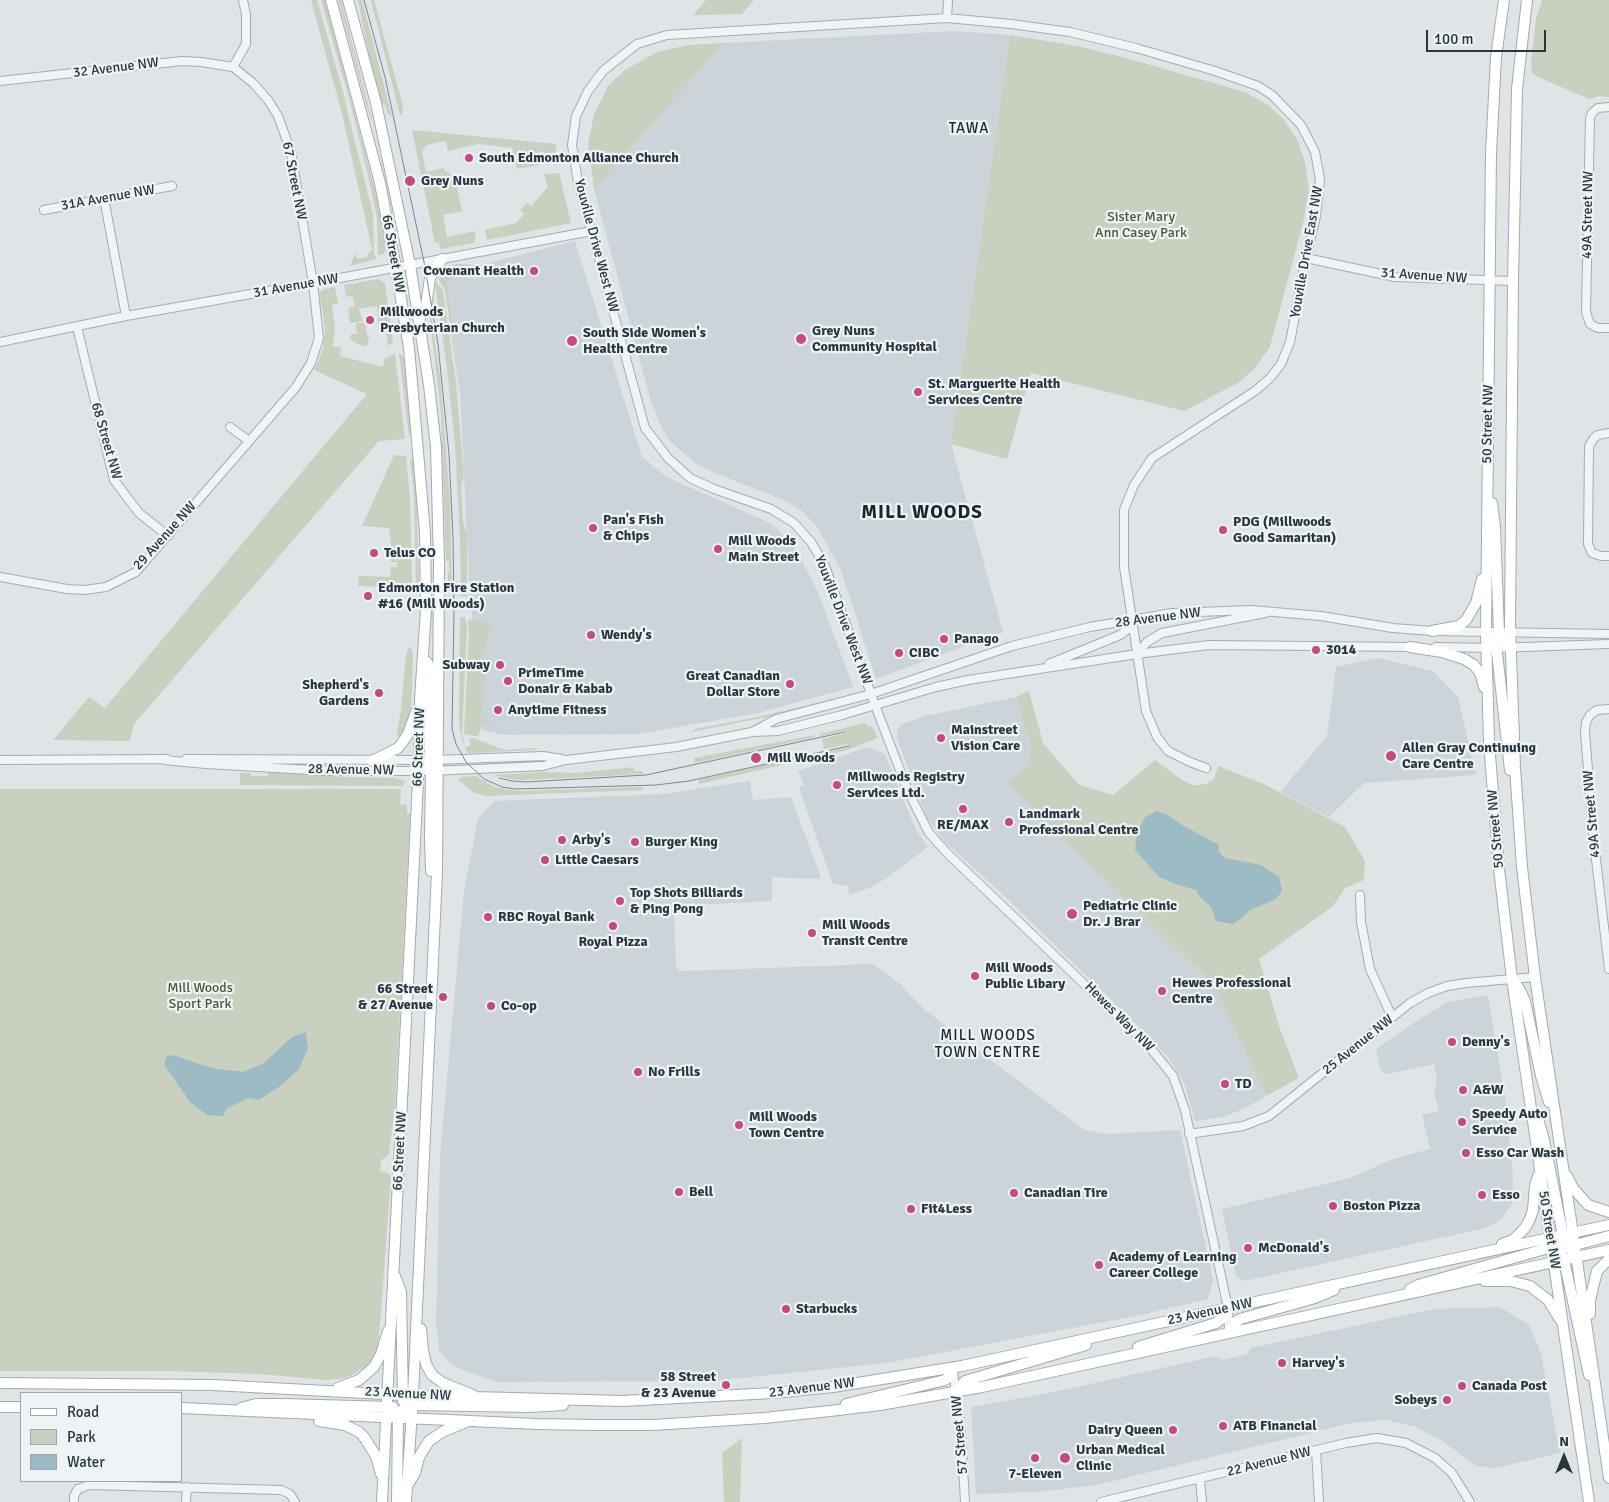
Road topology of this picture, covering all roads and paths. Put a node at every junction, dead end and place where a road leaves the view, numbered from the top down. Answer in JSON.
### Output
{"nodes":[{"id":1,"x":242,"y":0,"type":"edge"},
{"id":2,"x":331,"y":0,"type":"edge"},
{"id":3,"x":348,"y":0,"type":"edge"},
{"id":4,"x":948,"y":0,"type":"edge"},
{"id":5,"x":1504,"y":0,"type":"edge"},
{"id":6,"x":1523,"y":0,"type":"edge"},
{"id":7,"x":1527,"y":0,"type":"edge"},
{"id":8,"x":947,"y":18,"type":"junction"},
{"id":9,"x":1523,"y":28,"type":"junction"},
{"id":10,"x":233,"y":67,"type":"junction"},
{"id":11,"x":0,"y":81,"type":"edge"},
{"id":12,"x":1609,"y":107,"type":"edge"},
{"id":13,"x":172,"y":186,"type":"dead end"},
{"id":14,"x":104,"y":198,"type":"junction"},
{"id":15,"x":44,"y":210,"type":"dead end"},
{"id":16,"x":592,"y":231,"type":"junction"},
{"id":17,"x":1306,"y":258,"type":"junction"},
{"id":18,"x":442,"y":259,"type":"junction"},
{"id":19,"x":410,"y":265,"type":"junction"},
{"id":20,"x":396,"y":268,"type":"junction"},
{"id":21,"x":1489,"y":280,"type":"junction"},
{"id":22,"x":1514,"y":281,"type":"junction"},
{"id":23,"x":313,"y":284,"type":"junction"},
{"id":24,"x":126,"y":316,"type":"junction"},
{"id":25,"x":419,"y":321,"type":"junction"},
{"id":26,"x":77,"y":327,"type":"junction"},
{"id":27,"x":1609,"y":328,"type":"edge"},
{"id":28,"x":0,"y":342,"type":"edge"},
{"id":29,"x":301,"y":381,"type":"joint"},
{"id":30,"x":230,"y":428,"type":"dead end"},
{"id":31,"x":1609,"y":434,"type":"edge"},
{"id":32,"x":248,"y":440,"type":"junction"},
{"id":33,"x":1487,"y":473,"type":"junction"},
{"id":34,"x":168,"y":536,"type":"junction"},
{"id":35,"x":1487,"y":538,"type":"junction"},
{"id":36,"x":1609,"y":556,"type":"edge"},
{"id":37,"x":0,"y":577,"type":"edge"},
{"id":38,"x":1277,"y":611,"type":"junction"},
{"id":39,"x":1133,"y":619,"type":"junction"},
{"id":40,"x":1432,"y":631,"type":"junction"},
{"id":41,"x":1505,"y":632,"type":"junction"},
{"id":42,"x":1486,"y":633,"type":"junction"},
{"id":43,"x":1609,"y":634,"type":"edge"},
{"id":44,"x":1609,"y":644,"type":"edge"},
{"id":45,"x":1410,"y":647,"type":"junction"},
{"id":46,"x":1491,"y":647,"type":"junction"},
{"id":47,"x":1510,"y":647,"type":"junction"},
{"id":48,"x":423,"y":652,"type":"junction"},
{"id":49,"x":1137,"y":654,"type":"junction"},
{"id":50,"x":1033,"y":670,"type":"junction"},
{"id":51,"x":872,"y":694,"type":"junction"},
{"id":52,"x":420,"y":699,"type":"junction"},
{"id":53,"x":1488,"y":700,"type":"junction"},
{"id":54,"x":875,"y":705,"type":"junction"},
{"id":55,"x":1609,"y":709,"type":"edge"},
{"id":56,"x":752,"y":732,"type":"junction"},
{"id":57,"x":0,"y":760,"type":"edge"},
{"id":58,"x":164,"y":760,"type":"junction"},
{"id":59,"x":372,"y":761,"type":"junction"},
{"id":60,"x":434,"y":765,"type":"junction"},
{"id":61,"x":418,"y":766,"type":"junction"},
{"id":62,"x":1206,"y":768,"type":"dead end"},
{"id":63,"x":1518,"y":813,"type":"junction"},
{"id":64,"x":1360,"y":895,"type":"dead end"},
{"id":65,"x":1609,"y":969,"type":"edge"},
{"id":66,"x":1535,"y":977,"type":"junction"},
{"id":67,"x":1512,"y":979,"type":"junction"},
{"id":68,"x":1392,"y":1017,"type":"junction"},
{"id":69,"x":1526,"y":1080,"type":"junction"},
{"id":70,"x":1557,"y":1124,"type":"junction"},
{"id":71,"x":1189,"y":1134,"type":"junction"},
{"id":72,"x":1563,"y":1168,"type":"junction"},
{"id":73,"x":1540,"y":1170,"type":"junction"},
{"id":74,"x":1609,"y":1212,"type":"edge"},
{"id":75,"x":1609,"y":1225,"type":"edge"},
{"id":76,"x":1609,"y":1236,"type":"edge"},
{"id":77,"x":1562,"y":1247,"type":"junction"},
{"id":78,"x":1609,"y":1250,"type":"edge"},
{"id":79,"x":1482,"y":1253,"type":"junction"},
{"id":80,"x":1576,"y":1257,"type":"junction"},
{"id":81,"x":1609,"y":1259,"type":"edge"},
{"id":82,"x":393,"y":1273,"type":"junction"},
{"id":83,"x":1470,"y":1281,"type":"junction"},
{"id":84,"x":1350,"y":1282,"type":"junction"},
{"id":85,"x":1395,"y":1297,"type":"junction"},
{"id":86,"x":417,"y":1304,"type":"junction"},
{"id":87,"x":1228,"y":1308,"type":"junction"},
{"id":88,"x":391,"y":1321,"type":"junction"},
{"id":89,"x":1563,"y":1324,"type":"junction"},
{"id":90,"x":1229,"y":1333,"type":"junction"},
{"id":91,"x":1109,"y":1334,"type":"junction"},
{"id":92,"x":1589,"y":1340,"type":"junction"},
{"id":93,"x":1109,"y":1358,"type":"junction"},
{"id":94,"x":952,"y":1368,"type":"junction"},
{"id":95,"x":0,"y":1383,"type":"edge"},
{"id":96,"x":328,"y":1390,"type":"junction"},
{"id":97,"x":957,"y":1392,"type":"junction"},
{"id":98,"x":389,"y":1394,"type":"junction"},
{"id":99,"x":478,"y":1397,"type":"junction"},
{"id":100,"x":622,"y":1401,"type":"junction"},
{"id":101,"x":1598,"y":1402,"type":"junction"},
{"id":102,"x":0,"y":1407,"type":"edge"},
{"id":103,"x":20,"y":1407,"type":"edge"},
{"id":104,"x":401,"y":1407,"type":"junction"},
{"id":105,"x":182,"y":1408,"type":"edge"},
{"id":106,"x":230,"y":1411,"type":"junction"},
{"id":107,"x":821,"y":1412,"type":"junction"},
{"id":108,"x":292,"y":1413,"type":"junction"},
{"id":109,"x":412,"y":1418,"type":"junction"},
{"id":110,"x":468,"y":1421,"type":"junction"},
{"id":111,"x":1316,"y":1450,"type":"junction"},
{"id":112,"x":1609,"y":1478,"type":"edge"},
{"id":113,"x":1200,"y":1479,"type":"junction"},
{"id":114,"x":383,"y":1481,"type":"junction"},
{"id":115,"x":407,"y":1486,"type":"junction"},
{"id":116,"x":187,"y":1487,"type":"junction"},
{"id":117,"x":294,"y":1499,"type":"edge"},
{"id":118,"x":74,"y":1502,"type":"edge"},
{"id":119,"x":186,"y":1502,"type":"edge"},
{"id":120,"x":382,"y":1502,"type":"edge"},
{"id":121,"x":397,"y":1502,"type":"edge"},
{"id":122,"x":406,"y":1502,"type":"edge"},
{"id":123,"x":964,"y":1502,"type":"edge"},
{"id":124,"x":1101,"y":1502,"type":"edge"},
{"id":125,"x":1202,"y":1502,"type":"edge"},
{"id":126,"x":1319,"y":1502,"type":"edge"},
{"id":127,"x":1470,"y":1502,"type":"edge"},
{"id":128,"x":1589,"y":1502,"type":"edge"}],
"edges":[{"from":1,"to":10,"type":"street"},
{"from":2,"to":20,"type":"main road","name":"66 Street NW"},
{"from":3,"to":19,"type":"main road","name":"66 Street NW"},
{"from":4,"to":8,"type":"street"},
{"from":5,"to":21,"type":"main road","name":"50 Street NW"},
{"from":6,"to":9,"type":"main road"},
{"from":7,"to":9,"type":"main road","name":"50 Street NW"},
{"from":8,"to":16,"type":"street","name":"Youville Drive West NW"},
{"from":8,"to":17,"type":"street","name":"Youville Drive East NW"},
{"from":9,"to":22,"type":"main road","name":"50 Street NW"},
{"from":10,"to":11,"type":"street","name":"32 Avenue NW"},
{"from":10,"to":23,"type":"street","name":"67 Street NW"},
{"from":12,"to":27,"type":"street","name":"49A Street NW"},
{"from":13,"to":14,"type":"street","name":"31A Avenue NW"},
{"from":14,"to":15,"type":"street","name":"31A Avenue NW"},
{"from":14,"to":24,"type":"street"},
{"from":16,"to":18,"type":"street","name":"31 Avenue NW"},
{"from":16,"to":51,"type":"street","name":"Youville Drive West NW"},
{"from":17,"to":21,"type":"street","name":"31 Avenue NW"},
{"from":17,"to":39,"type":"street","name":"Youville Drive East NW"},
{"from":18,"to":19,"type":"street","name":"31 Avenue NW"},
{"from":18,"to":25,"type":"main road"},
{"from":19,"to":20,"type":"street","name":"31 Avenue NW"},
{"from":19,"to":25,"type":"main road","name":"66 Street NW"},
{"from":20,"to":23,"type":"street","name":"31 Avenue NW"},
{"from":20,"to":48,"type":"main road","name":"66 Street NW"},
{"from":21,"to":22,"type":"street","name":"31 Avenue NW"},
{"from":21,"to":33,"type":"main road","name":"50 Street NW"},
{"from":22,"to":41,"type":"main road","name":"50 Street NW"},
{"from":23,"to":24,"type":"street","name":"31 Avenue NW"},
{"from":23,"to":29,"type":"street","name":"67 Street NW"},
{"from":24,"to":26,"type":"street","name":"31 Avenue NW"},
{"from":25,"to":60,"type":"main road","name":"66 Street NW"},
{"from":26,"to":28,"type":"street","name":"31 Avenue NW"},
{"from":26,"to":34,"type":"street","name":"68 Street NW"},
{"from":29,"to":32,"type":"street","name":"29 Avenue NW"},
{"from":30,"to":32,"type":"street"},
{"from":31,"to":36,"type":"street"},
{"from":32,"to":34,"type":"street","name":"29 Avenue NW"},
{"from":33,"to":35,"type":"main road","name":"50 Street NW"},
{"from":33,"to":41,"type":"main road"},
{"from":34,"to":37,"type":"street","name":"29 Avenue NW"},
{"from":35,"to":40,"type":"main road"},
{"from":35,"to":42,"type":"main road","name":"50 Street NW"},
{"from":38,"to":39,"type":"street","name":"28 Avenue NW"},
{"from":38,"to":40,"type":"street","name":"28 Avenue NW"},
{"from":38,"to":49,"type":"street"},
{"from":39,"to":49,"type":"street","name":"Youville Drive East NW"},
{"from":39,"to":50,"type":"street"},
{"from":39,"to":51,"type":"street","name":"28 Avenue NW"},
{"from":40,"to":42,"type":"street","name":"28 Avenue NW"},
{"from":41,"to":42,"type":"street","name":"28 Avenue NW"},
{"from":41,"to":43,"type":"street","name":"28 Avenue NW"},
{"from":41,"to":47,"type":"main road"},
{"from":42,"to":46,"type":"main road"},
{"from":44,"to":47,"type":"street","name":"28 Avenue NW"},
{"from":45,"to":46,"type":"street","name":"28 Avenue NW"},
{"from":45,"to":49,"type":"street","name":"28 Avenue NW"},
{"from":45,"to":53,"type":"main road"},
{"from":46,"to":47,"type":"street","name":"28 Avenue NW"},
{"from":46,"to":53,"type":"main road","name":"50 Street NW"},
{"from":46,"to":63,"type":"main road"},
{"from":47,"to":63,"type":"main road","name":"50 Street NW"},
{"from":48,"to":52,"type":"main road","name":"66 Street NW"},
{"from":48,"to":60,"type":"main road"},
{"from":49,"to":50,"type":"street","name":"28 Avenue NW"},
{"from":49,"to":62,"type":"street","name":"Youville Drive East NW"},
{"from":50,"to":54,"type":"street","name":"28 Avenue NW"},
{"from":51,"to":54,"type":"street","name":"Youville Drive West NW"},
{"from":51,"to":56,"type":"street","name":"28 Avenue NW"},
{"from":52,"to":59,"type":"main road"},
{"from":52,"to":61,"type":"main road","name":"66 Street NW"},
{"from":53,"to":67,"type":"main road","name":"50 Street NW"},
{"from":54,"to":56,"type":"street","name":"28 Avenue NW"},
{"from":54,"to":71,"type":"street","name":"Hewes Way NW"},
{"from":55,"to":65,"type":"street","name":"49A Street NW"},
{"from":56,"to":60,"type":"street","name":"28 Avenue NW"},
{"from":57,"to":58,"type":"street","name":"28 Avenue NW"},
{"from":58,"to":59,"type":"street","name":"28 Avenue NW"},
{"from":58,"to":61,"type":"street","name":"28 Avenue NW"},
{"from":59,"to":61,"type":"street","name":"28 Avenue NW"},
{"from":60,"to":61,"type":"main road"},
{"from":60,"to":86,"type":"main road","name":"66 Street NW"},
{"from":61,"to":82,"type":"main road","name":"66 Street NW"},
{"from":63,"to":66,"type":"main road","name":"50 Street NW"},
{"from":64,"to":68,"type":"street"},
{"from":66,"to":67,"type":"street","name":"25 Avenue NW"},
{"from":66,"to":70,"type":"main road","name":"50 Street NW"},
{"from":67,"to":68,"type":"street","name":"25 Avenue NW"},
{"from":67,"to":69,"type":"main road","name":"50 Street NW"},
{"from":67,"to":70,"type":"main road"},
{"from":68,"to":71,"type":"street","name":"25 Avenue NW"},
{"from":69,"to":73,"type":"main road","name":"50 Street NW"},
{"from":69,"to":77,"type":"main road"},
{"from":70,"to":72,"type":"main road","name":"50 Street NW"},
{"from":71,"to":87,"type":"street","name":"Hewes Way NW"},
{"from":72,"to":74,"type":"main road"},
{"from":72,"to":77,"type":"main road","name":"50 Street NW"},
{"from":73,"to":77,"type":"main road","name":"50 Street NW"},
{"from":73,"to":79,"type":"main road"},
{"from":75,"to":77,"type":"main road","name":"23 Avenue NW"},
{"from":76,"to":77,"type":"main road"},
{"from":77,"to":79,"type":"main road","name":"23 Avenue NW"},
{"from":77,"to":80,"type":"main road","name":"23 Avenue NW"},
{"from":77,"to":83,"type":"main road","name":"23 Avenue NW"},
{"from":77,"to":85,"type":"main road"},
{"from":77,"to":89,"type":"main road","name":"50 Street NW"},
{"from":77,"to":101,"type":"main road"},
{"from":78,"to":80,"type":"main road","name":"23 Avenue NW"},
{"from":79,"to":84,"type":"main road","name":"23 Avenue NW"},
{"from":80,"to":92,"type":"main road","name":"50 Street NW"},
{"from":81,"to":92,"type":"main road"},
{"from":82,"to":88,"type":"main road","name":"66 Street NW"},
{"from":82,"to":104,"type":"main road"},
{"from":83,"to":85,"type":"main road","name":"23 Avenue NW"},
{"from":83,"to":89,"type":"main road"},
{"from":84,"to":87,"type":"main road","name":"23 Avenue NW"},
{"from":84,"to":90,"type":"main road"},
{"from":85,"to":90,"type":"main road","name":"23 Avenue NW"},
{"from":86,"to":99,"type":"main road"},
{"from":86,"to":104,"type":"main road","name":"66 Street NW"},
{"from":87,"to":90,"type":"street","name":"Hewes Way NW"},
{"from":87,"to":91,"type":"main road","name":"23 Avenue NW"},
{"from":87,"to":93,"type":"main road"},
{"from":88,"to":96,"type":"main road"},
{"from":88,"to":98,"type":"main road","name":"66 Street NW"},
{"from":89,"to":128,"type":"main road","name":"50 Street NW"},
{"from":90,"to":93,"type":"main road","name":"23 Avenue NW"},
{"from":91,"to":94,"type":"main road","name":"23 Avenue NW"},
{"from":91,"to":97,"type":"main road"},
{"from":92,"to":101,"type":"main road","name":"50 Street NW"},
{"from":93,"to":97,"type":"main road","name":"23 Avenue NW"},
{"from":94,"to":97,"type":"street","name":"57 Street NW"},
{"from":94,"to":100,"type":"main road","name":"23 Avenue NW"},
{"from":94,"to":107,"type":"main road"},
{"from":95,"to":96,"type":"main road","name":"23 Avenue NW"},
{"from":96,"to":98,"type":"main road","name":"23 Avenue NW"},
{"from":97,"to":107,"type":"main road","name":"23 Avenue NW"},
{"from":97,"to":123,"type":"street","name":"57 Street NW"},
{"from":98,"to":104,"type":"main road","name":"66 Street NW"},
{"from":99,"to":100,"type":"main road","name":"23 Avenue NW"},
{"from":99,"to":104,"type":"main road","name":"23 Avenue NW"},
{"from":100,"to":104,"type":"main road"},
{"from":101,"to":112,"type":"main road","name":"50 Street NW"},
{"from":102,"to":103,"type":"main road"},
{"from":104,"to":106,"type":"main road"},
{"from":104,"to":108,"type":"main road","name":"23 Avenue NW"},
{"from":104,"to":109,"type":"main road","name":"66 Street NW"},
{"from":104,"to":114,"type":"main road","name":"66 Street NW"},
{"from":104,"to":121,"type":"main road"},
{"from":105,"to":106,"type":"main road","name":"23 Avenue NW"},
{"from":106,"to":108,"type":"main road","name":"23 Avenue NW"},
{"from":107,"to":110,"type":"main road","name":"23 Avenue NW"},
{"from":108,"to":114,"type":"main road"},
{"from":109,"to":110,"type":"main road","name":"23 Avenue NW"},
{"from":109,"to":115,"type":"main road","name":"66 Street NW"},
{"from":110,"to":115,"type":"main road"},
{"from":111,"to":113,"type":"street","name":"22 Avenue NW"},
{"from":111,"to":126,"type":"street"},
{"from":111,"to":127,"type":"street","name":"22 Avenue NW"},
{"from":113,"to":124,"type":"street","name":"22 Avenue NW"},
{"from":113,"to":125,"type":"street"},
{"from":114,"to":120,"type":"main road","name":"66 Street NW"},
{"from":115,"to":122,"type":"main road","name":"66 Street NW"},
{"from":116,"to":117,"type":"street"},
{"from":116,"to":118,"type":"street"},
{"from":116,"to":119,"type":"street"}]}
